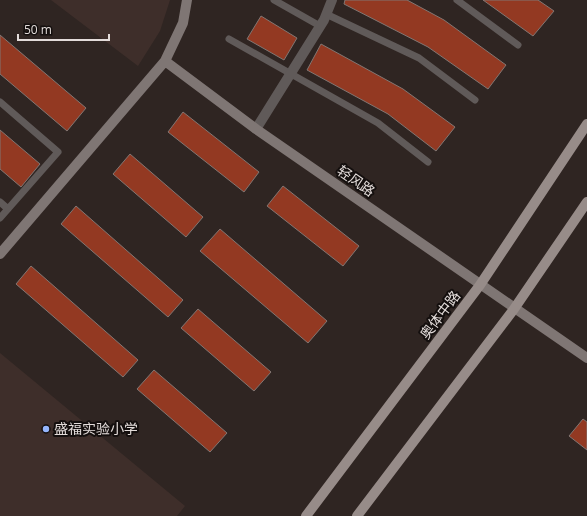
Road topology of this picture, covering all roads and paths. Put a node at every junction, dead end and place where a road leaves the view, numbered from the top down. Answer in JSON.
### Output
{"nodes":[{"id":1,"x":187,"y":0,"type":"edge"},
{"id":2,"x":274,"y":0,"type":"edge"},
{"id":3,"x":332,"y":0,"type":"edge"},
{"id":4,"x":457,"y":0,"type":"edge"},
{"id":5,"x":326,"y":14,"type":"junction"},
{"id":6,"x":320,"y":26,"type":"junction"},
{"id":7,"x":228,"y":39,"type":"dead end"},
{"id":8,"x":518,"y":45,"type":"dead end"},
{"id":9,"x":165,"y":61,"type":"junction"},
{"id":10,"x":290,"y":74,"type":"junction"},
{"id":11,"x":475,"y":100,"type":"dead end"},
{"id":12,"x":0,"y":102,"type":"edge"},
{"id":13,"x":587,"y":124,"type":"edge"},
{"id":14,"x":256,"y":129,"type":"junction"},
{"id":15,"x":428,"y":162,"type":"dead end"},
{"id":16,"x":0,"y":202,"type":"edge"},
{"id":17,"x":587,"y":202,"type":"edge"},
{"id":18,"x":8,"y":209,"type":"junction"},
{"id":19,"x":0,"y":218,"type":"edge"},
{"id":20,"x":0,"y":254,"type":"edge"},
{"id":21,"x":480,"y":285,"type":"junction"},
{"id":22,"x":514,"y":309,"type":"junction"},
{"id":23,"x":587,"y":358,"type":"edge"},
{"id":24,"x":306,"y":516,"type":"edge"},
{"id":25,"x":357,"y":516,"type":"edge"}],
"edges":[{"from":1,"to":9,"type":"street"},
{"from":2,"to":6,"type":"lane"},
{"from":3,"to":5,"type":"street"},
{"from":4,"to":8,"type":"lane"},
{"from":5,"to":6,"type":"street"},
{"from":5,"to":11,"type":"lane"},
{"from":6,"to":10,"type":"street"},
{"from":7,"to":10,"type":"lane"},
{"from":9,"to":14,"type":"street","name":"轻风路"},
{"from":9,"to":20,"type":"street"},
{"from":10,"to":14,"type":"street"},
{"from":10,"to":15,"type":"lane"},
{"from":12,"to":18,"type":"lane"},
{"from":13,"to":21,"type":"main road","name":"奥体中路"},
{"from":14,"to":21,"type":"street","name":"轻风路"},
{"from":16,"to":18,"type":"lane"},
{"from":17,"to":22,"type":"main road"},
{"from":18,"to":19,"type":"lane"},
{"from":21,"to":22,"type":"street","name":"轻风路"},
{"from":21,"to":24,"type":"main road","name":"奥体中路"},
{"from":22,"to":23,"type":"street","name":"轻风路"},
{"from":22,"to":25,"type":"main road"}]}
